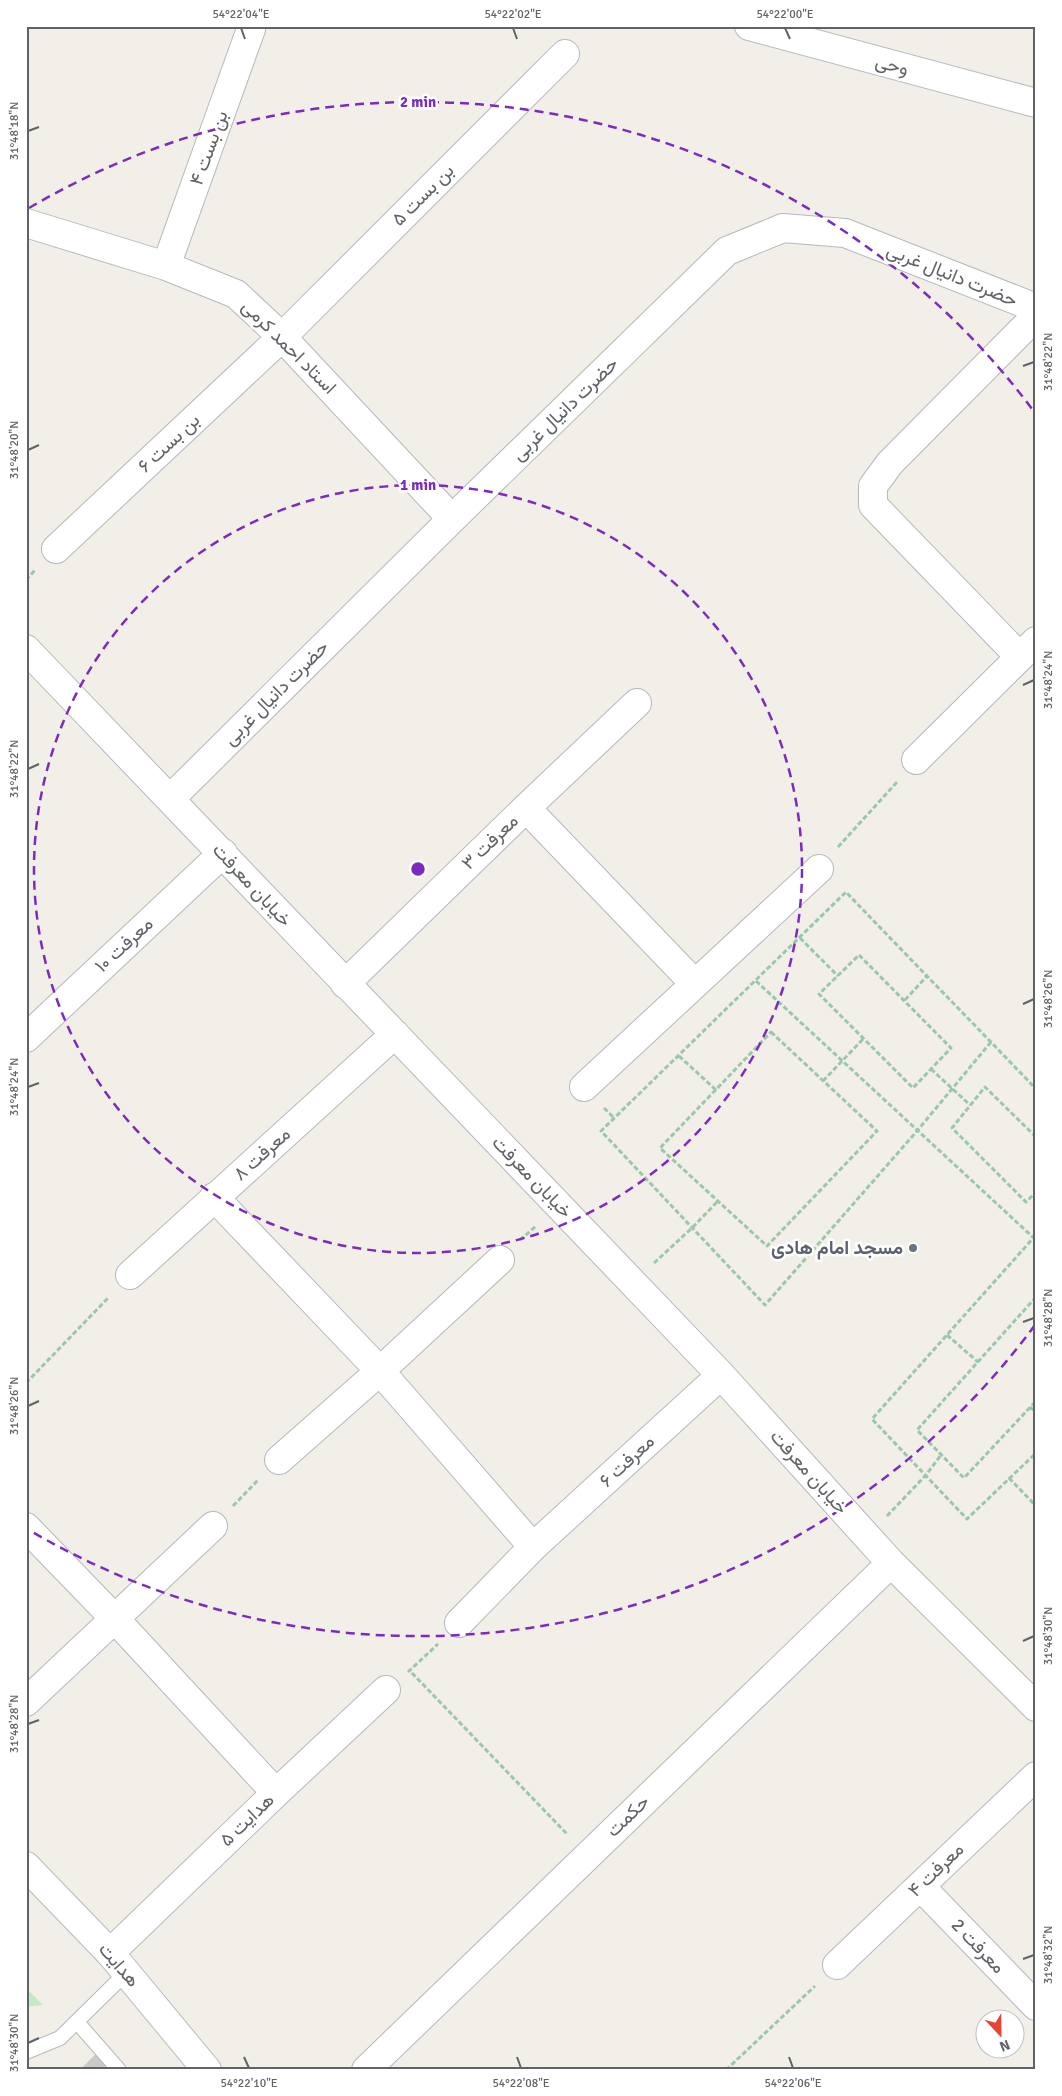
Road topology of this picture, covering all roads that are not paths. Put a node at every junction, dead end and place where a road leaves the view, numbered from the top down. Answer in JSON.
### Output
{"nodes":[{"id":1,"x":749,"y":26,"type":"edge"},
{"id":2,"x":252,"y":29,"type":"dead end"},
{"id":3,"x":565,"y":54,"type":"dead end"},
{"id":4,"x":1036,"y":103,"type":"edge"},
{"id":5,"x":26,"y":223,"type":"edge"},
{"id":6,"x":166,"y":266,"type":"junction"},
{"id":7,"x":1036,"y":308,"type":"edge"},
{"id":8,"x":1036,"y":316,"type":"edge"},
{"id":9,"x":282,"y":337,"type":"junction"},
{"id":10,"x":452,"y":519,"type":"junction"},
{"id":11,"x":56,"y":549,"type":"dead end"},
{"id":12,"x":1027,"y":648,"type":"edge"},
{"id":13,"x":26,"y":649,"type":"edge"},
{"id":14,"x":637,"y":703,"type":"dead end"},
{"id":15,"x":916,"y":760,"type":"road end"},
{"id":16,"x":170,"y":799,"type":"junction"},
{"id":17,"x":526,"y":808,"type":"junction"},
{"id":18,"x":223,"y":853,"type":"junction"},
{"id":19,"x":819,"y":869,"type":"road end"},
{"id":20,"x":345,"y":984,"type":"junction"},
{"id":21,"x":695,"y":984,"type":"junction"},
{"id":22,"x":395,"y":1034,"type":"junction"},
{"id":23,"x":26,"y":1038,"type":"edge"},
{"id":24,"x":584,"y":1087,"type":"dead end"},
{"id":25,"x":214,"y":1197,"type":"junction"},
{"id":26,"x":500,"y":1260,"type":"road end"},
{"id":27,"x":130,"y":1275,"type":"road end"},
{"id":28,"x":380,"y":1371,"type":"junction"},
{"id":29,"x":721,"y":1375,"type":"junction"},
{"id":30,"x":279,"y":1460,"type":"road end"},
{"id":31,"x":213,"y":1526,"type":"road end"},
{"id":32,"x":26,"y":1527,"type":"edge"},
{"id":33,"x":533,"y":1547,"type":"junction"},
{"id":34,"x":891,"y":1563,"type":"junction"},
{"id":35,"x":115,"y":1619,"type":"junction"},
{"id":36,"x":459,"y":1623,"type":"road end"},
{"id":37,"x":386,"y":1690,"type":"road end"},
{"id":38,"x":26,"y":1702,"type":"edge"},
{"id":39,"x":1036,"y":1707,"type":"edge"},
{"id":40,"x":1036,"y":1776,"type":"edge"},
{"id":41,"x":276,"y":1793,"type":"junction"},
{"id":42,"x":26,"y":1866,"type":"edge"},
{"id":43,"x":920,"y":1886,"type":"junction"},
{"id":44,"x":118,"y":1963,"type":"junction"},
{"id":45,"x":837,"y":1965,"type":"road end"},
{"id":46,"x":1036,"y":2006,"type":"edge"},
{"id":47,"x":77,"y":2022,"type":"junction"},
{"id":48,"x":26,"y":2052,"type":"edge"},
{"id":49,"x":119,"y":2070,"type":"edge"},
{"id":50,"x":207,"y":2070,"type":"edge"},
{"id":51,"x":366,"y":2070,"type":"edge"}],
"edges":[{"from":1,"to":4,"type":"street","name":"وحی"},
{"from":2,"to":6,"type":"street","name":"بن بست ۴"},
{"from":3,"to":9,"type":"street","name":"بن بست ۵"},
{"from":5,"to":6,"type":"street","name":"استاد احمد کرمی"},
{"from":6,"to":9,"type":"street","name":"استاد احمد کرمی"},
{"from":7,"to":10,"type":"street","name":"حضرت دانیال غربی"},
{"from":8,"to":12,"type":"street"},
{"from":9,"to":10,"type":"street","name":"استاد احمد کرمی"},
{"from":9,"to":11,"type":"street","name":"بن بست ۶"},
{"from":10,"to":16,"type":"street","name":"حضرت دانیال غربی"},
{"from":12,"to":15,"type":"street"},
{"from":13,"to":16,"type":"street","name":"خیابان معرفت"},
{"from":14,"to":17,"type":"street","name":"معرفت ۳"},
{"from":16,"to":18,"type":"street","name":"خیابان معرفت"},
{"from":17,"to":20,"type":"street","name":"معرفت ۳"},
{"from":17,"to":21,"type":"street"},
{"from":18,"to":20,"type":"street","name":"خیابان معرفت"},
{"from":18,"to":23,"type":"street","name":"معرفت ۱۰"},
{"from":19,"to":21,"type":"street"},
{"from":20,"to":22,"type":"street","name":"خیابان معرفت"},
{"from":21,"to":24,"type":"street"},
{"from":22,"to":25,"type":"street","name":"معرفت ۸"},
{"from":22,"to":29,"type":"street","name":"خیابان معرفت"},
{"from":25,"to":27,"type":"street","name":"معرفت ۸"},
{"from":25,"to":28,"type":"street"},
{"from":26,"to":28,"type":"street"},
{"from":28,"to":30,"type":"street"},
{"from":28,"to":33,"type":"street"},
{"from":29,"to":33,"type":"street","name":"معرفت ۶"},
{"from":29,"to":34,"type":"street","name":"خیابان معرفت"},
{"from":31,"to":35,"type":"street"},
{"from":32,"to":35,"type":"street"},
{"from":33,"to":36,"type":"street","name":"معرفت ۶"},
{"from":34,"to":39,"type":"street","name":"خیابان معرفت"},
{"from":34,"to":51,"type":"street","name":"حکمت"},
{"from":35,"to":38,"type":"street"},
{"from":35,"to":41,"type":"street"},
{"from":37,"to":41,"type":"street","name":"هدایت ۵"},
{"from":40,"to":43,"type":"street","name":"معرفت ۴"},
{"from":41,"to":44,"type":"street","name":"هدایت ۵"},
{"from":42,"to":44,"type":"street","name":"هدایت"},
{"from":43,"to":45,"type":"street","name":"معرفت ۴"},
{"from":43,"to":46,"type":"street","name":"معرفت 2"},
{"from":44,"to":47,"type":"lane"},
{"from":44,"to":50,"type":"street","name":"هدایت"},
{"from":47,"to":48,"type":"lane"},
{"from":47,"to":49,"type":"lane"}]}
